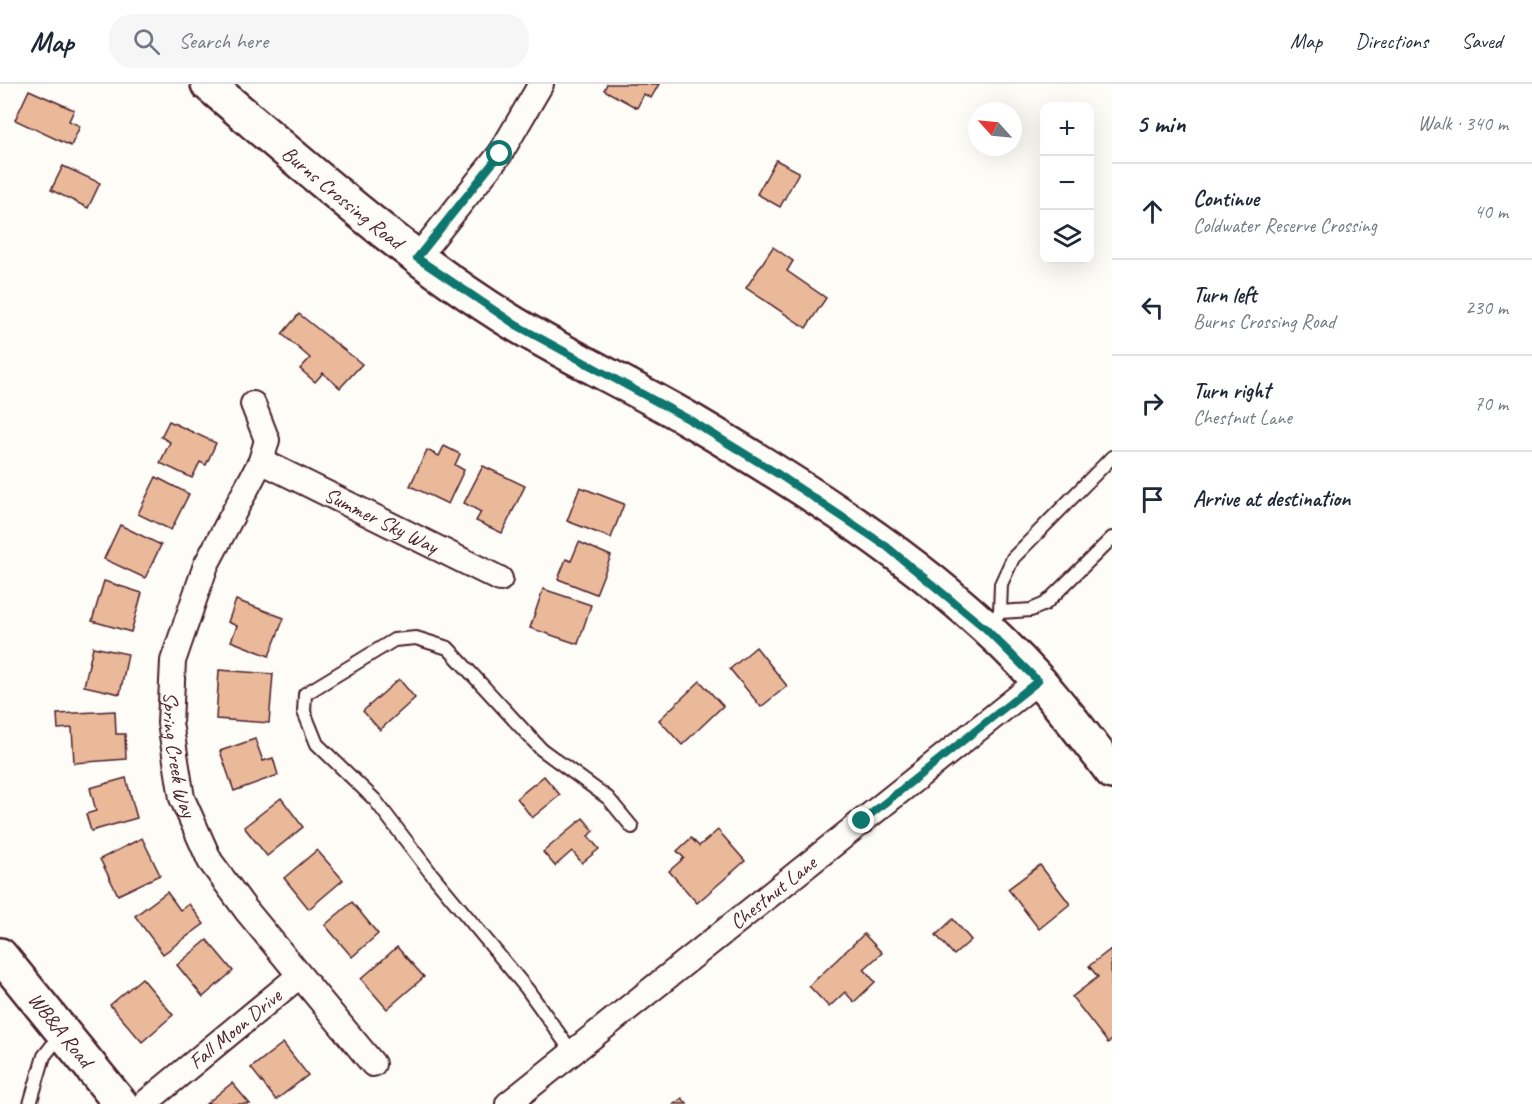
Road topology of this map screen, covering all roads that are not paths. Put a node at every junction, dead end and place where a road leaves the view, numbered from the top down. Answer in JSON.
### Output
{"nodes":[{"id":1,"x":208,"y":84,"type":"edge"},
{"id":2,"x":541,"y":84,"type":"edge"},
{"id":3,"x":417,"y":258,"type":"junction"},
{"id":4,"x":253,"y":404,"type":"dead end"},
{"id":5,"x":1112,"y":457,"type":"edge"},
{"id":6,"x":261,"y":461,"type":"junction"},
{"id":7,"x":1112,"y":538,"type":"edge"},
{"id":8,"x":500,"y":579,"type":"dead end"},
{"id":9,"x":993,"y":620,"type":"junction"},
{"id":10,"x":1038,"y":681,"type":"junction"},
{"id":11,"x":1112,"y":772,"type":"edge"},
{"id":12,"x":632,"y":827,"type":"dead end"},
{"id":13,"x":0,"y":954,"type":"edge"},
{"id":14,"x":299,"y":976,"type":"junction"},
{"id":15,"x":63,"y":1032,"type":"junction"},
{"id":16,"x":572,"y":1052,"type":"junction"},
{"id":17,"x":373,"y":1064,"type":"dead end"},
{"id":18,"x":30,"y":1104,"type":"edge"},
{"id":19,"x":121,"y":1104,"type":"edge"},
{"id":20,"x":144,"y":1104,"type":"edge"},
{"id":21,"x":508,"y":1104,"type":"edge"}],
"edges":[{"from":1,"to":3,"type":"street","name":"Burns Crossing Road"},
{"from":2,"to":3,"type":"street"},
{"from":3,"to":9,"type":"street","name":"Burns Crossing Road"},
{"from":4,"to":6,"type":"street","name":"Spring Creek Way"},
{"from":5,"to":9,"type":"lane"},
{"from":6,"to":8,"type":"street","name":"Summer Sky Way"},
{"from":6,"to":14,"type":"street","name":"Spring Creek Way"},
{"from":7,"to":9,"type":"lane"},
{"from":9,"to":10,"type":"street","name":"Burns Crossing Road"},
{"from":10,"to":11,"type":"street","name":"Burns Crossing Road"},
{"from":10,"to":16,"type":"street","name":"Chestnut Lane"},
{"from":12,"to":16,"type":"lane"},
{"from":13,"to":15,"type":"street","name":"WB&A Road"},
{"from":14,"to":17,"type":"street","name":"Spring Creek Way"},
{"from":14,"to":20,"type":"street","name":"Fall Moon Drive"},
{"from":15,"to":18,"type":"lane"},
{"from":15,"to":19,"type":"street","name":"WB&A Road"},
{"from":16,"to":21,"type":"street","name":"Chestnut Lane"}]}
